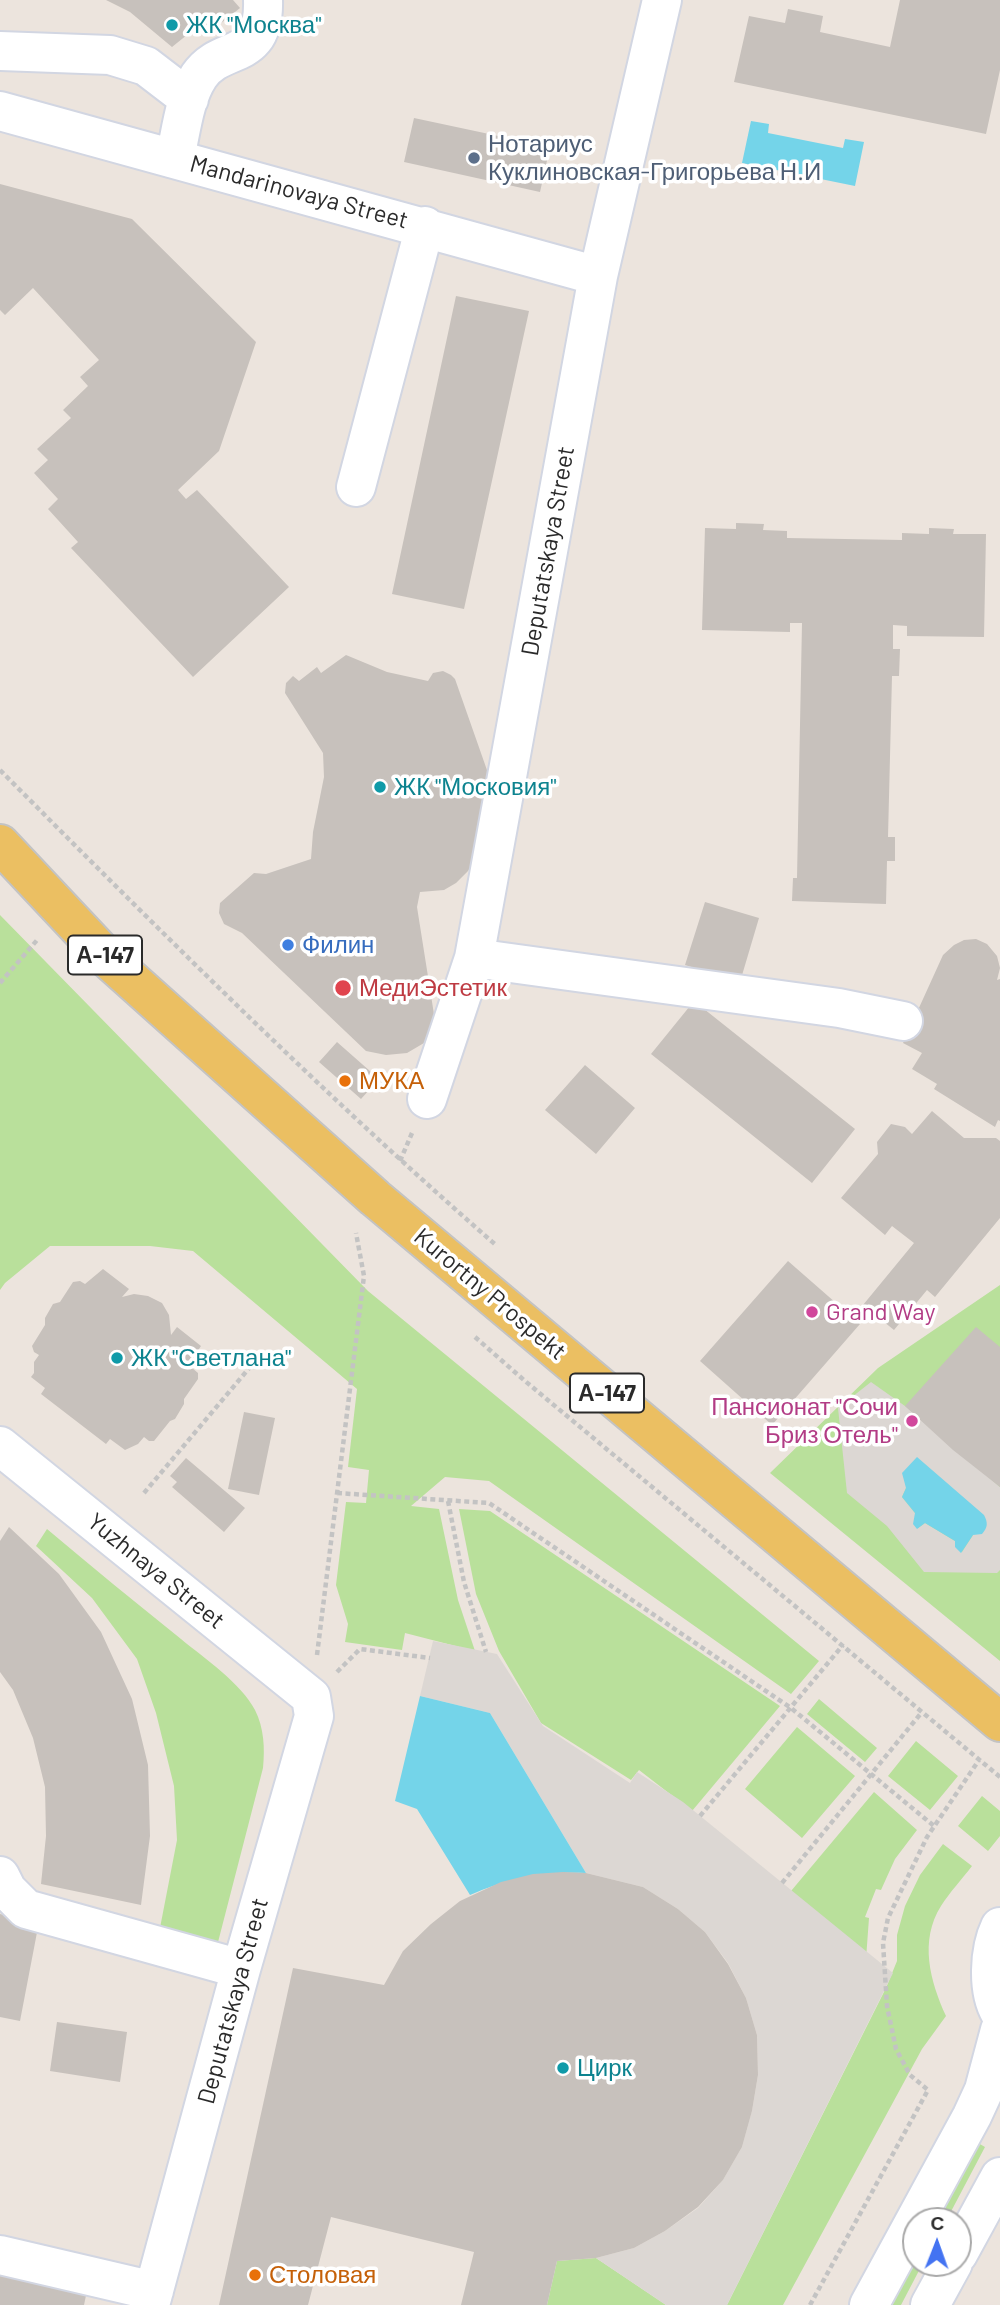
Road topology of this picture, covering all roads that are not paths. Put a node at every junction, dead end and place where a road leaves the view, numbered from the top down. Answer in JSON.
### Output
{"nodes":[{"id":1,"x":263,"y":0,"type":"edge"},
{"id":2,"x":662,"y":0,"type":"edge"},
{"id":3,"x":0,"y":51,"type":"edge"},
{"id":4,"x":189,"y":99,"type":"junction"},
{"id":5,"x":0,"y":111,"type":"edge"},
{"id":6,"x":175,"y":159,"type":"junction"},
{"id":7,"x":425,"y":226,"type":"junction"},
{"id":8,"x":598,"y":276,"type":"junction"},
{"id":9,"x":356,"y":487,"type":"dead end"},
{"id":10,"x":0,"y":844,"type":"edge"},
{"id":11,"x":474,"y":958,"type":"junction"},
{"id":12,"x":902,"y":1021,"type":"dead end"},
{"id":13,"x":427,"y":1099,"type":"dead end"},
{"id":14,"x":3,"y":1455,"type":"edge"},
{"id":15,"x":311,"y":1697,"type":"joint"},
{"id":16,"x":1000,"y":1722,"type":"edge"},
{"id":17,"x":0,"y":1876,"type":"edge"},
{"id":18,"x":1000,"y":1927,"type":"edge"},
{"id":19,"x":242,"y":1969,"type":"junction"},
{"id":20,"x":1000,"y":2013,"type":"edge"},
{"id":21,"x":1000,"y":2030,"type":"edge"},
{"id":22,"x":1000,"y":2178,"type":"edge"},
{"id":23,"x":972,"y":2229,"type":"edge"},
{"id":24,"x":0,"y":2255,"type":"edge"},
{"id":25,"x":945,"y":2277,"type":"edge"},
{"id":26,"x":152,"y":2298,"type":"edge"},
{"id":27,"x":869,"y":2305,"type":"edge"},
{"id":28,"x":930,"y":2305,"type":"edge"}],
"edges":[{"from":1,"to":4,"type":"street"},
{"from":2,"to":8,"type":"street","name":"Deputatskaya Street"},
{"from":3,"to":4,"type":"street"},
{"from":4,"to":6,"type":"street"},
{"from":5,"to":6,"type":"street","name":"Mandarinovaya Street"},
{"from":6,"to":7,"type":"street","name":"Mandarinovaya Street"},
{"from":7,"to":8,"type":"street","name":"Mandarinovaya Street"},
{"from":7,"to":9,"type":"street"},
{"from":8,"to":11,"type":"street","name":"Deputatskaya Street"},
{"from":10,"to":16,"type":"main road","name":"Kurortny Prospekt","number":"А-147"},
{"from":11,"to":12,"type":"street"},
{"from":11,"to":13,"type":"street","name":"Deputatskaya Street"},
{"from":14,"to":15,"type":"street","name":"Yuzhnaya Street"},
{"from":15,"to":19,"type":"street","name":"Deputatskaya Street"},
{"from":17,"to":19,"type":"street"},
{"from":18,"to":20,"type":"street"},
{"from":19,"to":26,"type":"street","name":"Deputatskaya Street"},
{"from":21,"to":27,"type":"street"},
{"from":22,"to":23,"type":"street"},
{"from":24,"to":26,"type":"street"},
{"from":25,"to":28,"type":"street"}]}
